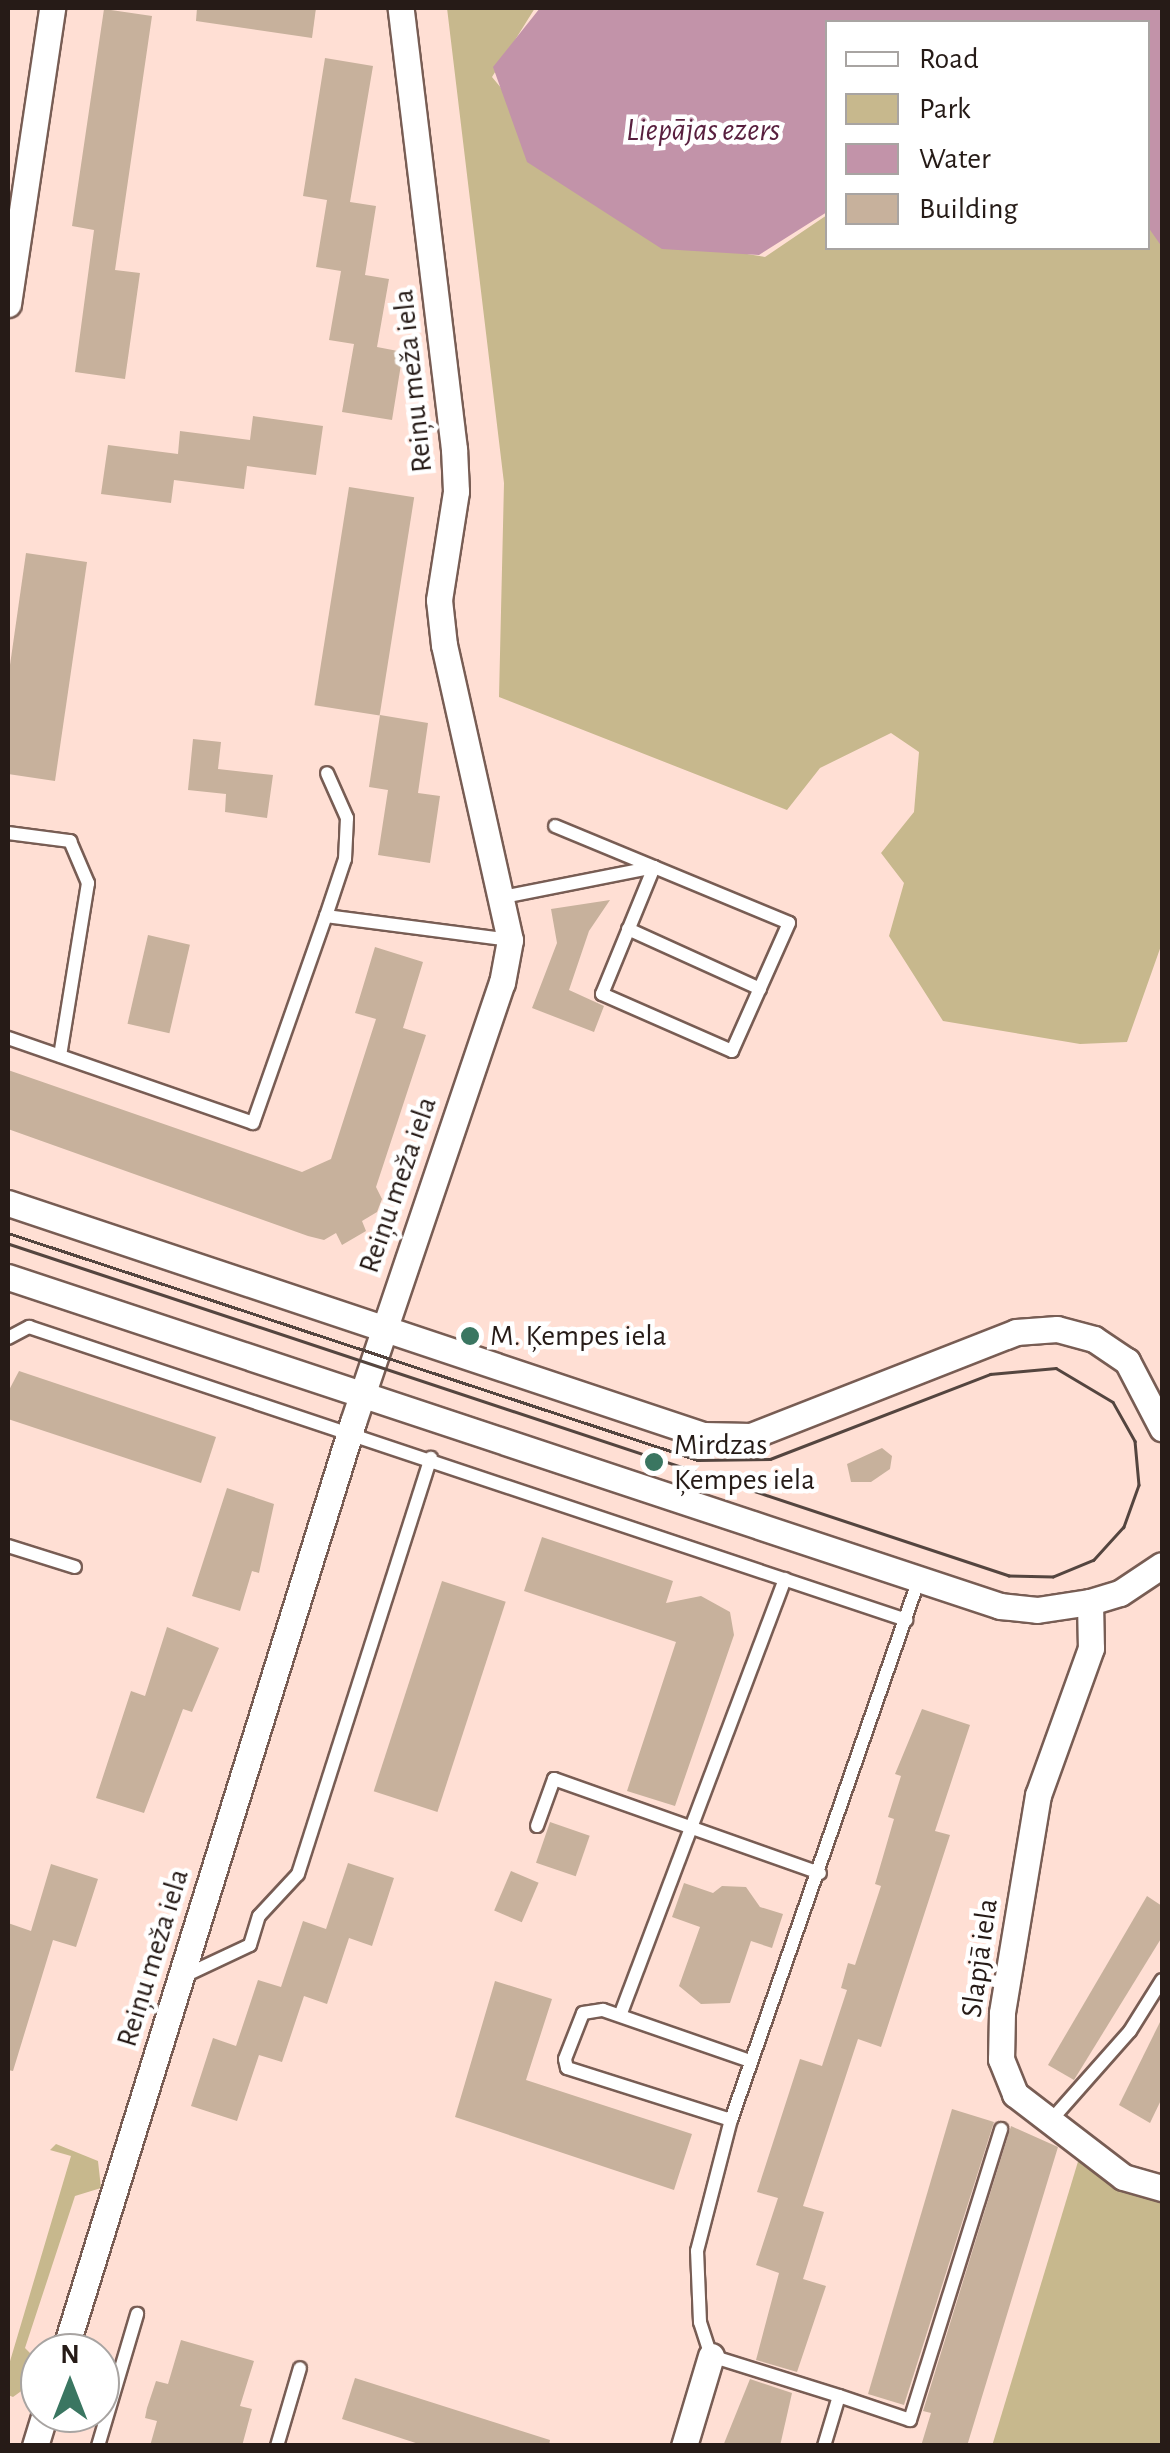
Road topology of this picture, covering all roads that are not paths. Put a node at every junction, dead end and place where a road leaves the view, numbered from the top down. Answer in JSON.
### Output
{"nodes":[{"id":1,"x":52,"y":8,"type":"edge"},
{"id":2,"x":401,"y":8,"type":"edge"},
{"id":3,"x":8,"y":304,"type":"edge"},
{"id":4,"x":327,"y":773,"type":"dead end"},
{"id":5,"x":554,"y":826,"type":"dead end"},
{"id":6,"x":8,"y":833,"type":"edge"},
{"id":7,"x":654,"y":868,"type":"junction"},
{"id":8,"x":504,"y":896,"type":"junction"},
{"id":9,"x":326,"y":916,"type":"junction"},
{"id":10,"x":628,"y":930,"type":"junction"},
{"id":11,"x":510,"y":940,"type":"junction"},
{"id":12,"x":760,"y":988,"type":"junction"},
{"id":13,"x":8,"y":1038,"type":"edge"},
{"id":14,"x":60,"y":1056,"type":"junction"},
{"id":15,"x":8,"y":1203,"type":"edge"},
{"id":16,"x":8,"y":1277,"type":"edge"},
{"id":17,"x":384,"y":1328,"type":"junction"},
{"id":18,"x":8,"y":1338,"type":"edge"},
{"id":19,"x":362,"y":1393,"type":"junction"},
{"id":20,"x":1162,"y":1428,"type":"edge"},
{"id":21,"x":350,"y":1432,"type":"junction"},
{"id":22,"x":431,"y":1458,"type":"junction"},
{"id":23,"x":8,"y":1546,"type":"edge"},
{"id":24,"x":1162,"y":1565,"type":"edge"},
{"id":25,"x":75,"y":1568,"type":"dead end"},
{"id":26,"x":785,"y":1579,"type":"junction"},
{"id":27,"x":919,"y":1579,"type":"junction"},
{"id":28,"x":1162,"y":1586,"type":"edge"},
{"id":29,"x":1120,"y":1593,"type":"junction"},
{"id":30,"x":1090,"y":1602,"type":"junction"},
{"id":31,"x":906,"y":1620,"type":"junction"},
{"id":32,"x":538,"y":1826,"type":"dead end"},
{"id":33,"x":692,"y":1827,"type":"junction"},
{"id":34,"x":820,"y":1872,"type":"junction"},
{"id":35,"x":182,"y":1977,"type":"junction"},
{"id":36,"x":1162,"y":1980,"type":"edge"},
{"id":37,"x":621,"y":2013,"type":"junction"},
{"id":38,"x":750,"y":2061,"type":"junction"},
{"id":39,"x":1053,"y":2118,"type":"junction"},
{"id":40,"x":730,"y":2120,"type":"junction"},
{"id":41,"x":1001,"y":2128,"type":"dead end"},
{"id":42,"x":1162,"y":2188,"type":"edge"},
{"id":43,"x":138,"y":2314,"type":"dead end"},
{"id":44,"x":70,"y":2333,"type":"edge"},
{"id":45,"x":711,"y":2356,"type":"junction"},
{"id":46,"x":300,"y":2368,"type":"dead end"},
{"id":47,"x":839,"y":2396,"type":"junction"},
{"id":48,"x":98,"y":2446,"type":"edge"},
{"id":49,"x":277,"y":2446,"type":"edge"},
{"id":50,"x":684,"y":2446,"type":"edge"},
{"id":51,"x":824,"y":2446,"type":"edge"}],
"edges":[{"from":1,"to":3,"type":"street"},
{"from":2,"to":8,"type":"street","name":"Reiņu meža iela"},
{"from":4,"to":9,"type":"lane"},
{"from":5,"to":7,"type":"lane"},
{"from":6,"to":14,"type":"lane"},
{"from":7,"to":8,"type":"lane"},
{"from":7,"to":10,"type":"lane"},
{"from":7,"to":12,"type":"lane"},
{"from":8,"to":11,"type":"street","name":"Reiņu meža iela"},
{"from":9,"to":11,"type":"lane"},
{"from":9,"to":14,"type":"lane"},
{"from":10,"to":12,"type":"lane"},
{"from":10,"to":12,"type":"lane"},
{"from":11,"to":17,"type":"street","name":"Reiņu meža iela"},
{"from":13,"to":14,"type":"lane"},
{"from":15,"to":17,"type":"street"},
{"from":16,"to":19,"type":"street"},
{"from":17,"to":19,"type":"street","name":"Reiņu meža iela"},
{"from":17,"to":20,"type":"street"},
{"from":18,"to":21,"type":"lane"},
{"from":19,"to":21,"type":"street","name":"Reiņu meža iela"},
{"from":19,"to":27,"type":"street"},
{"from":21,"to":22,"type":"lane"},
{"from":21,"to":35,"type":"street","name":"Reiņu meža iela"},
{"from":22,"to":26,"type":"lane"},
{"from":22,"to":35,"type":"lane"},
{"from":23,"to":25,"type":"lane"},
{"from":24,"to":29,"type":"street"},
{"from":26,"to":31,"type":"lane"},
{"from":26,"to":33,"type":"lane"},
{"from":27,"to":30,"type":"street"},
{"from":27,"to":31,"type":"lane"},
{"from":28,"to":29,"type":"street"},
{"from":29,"to":30,"type":"street"},
{"from":30,"to":39,"type":"street","name":"Slapjā iela"},
{"from":31,"to":34,"type":"lane"},
{"from":32,"to":33,"type":"lane"},
{"from":33,"to":34,"type":"lane"},
{"from":33,"to":37,"type":"lane"},
{"from":34,"to":38,"type":"lane"},
{"from":35,"to":44,"type":"street","name":"Reiņu meža iela"},
{"from":36,"to":39,"type":"lane"},
{"from":37,"to":38,"type":"lane"},
{"from":37,"to":40,"type":"lane"},
{"from":38,"to":40,"type":"lane"},
{"from":39,"to":42,"type":"street","name":"Slapjā iela"},
{"from":40,"to":45,"type":"lane"},
{"from":41,"to":47,"type":"lane"},
{"from":43,"to":48,"type":"lane"},
{"from":45,"to":47,"type":"lane"},
{"from":45,"to":50,"type":"street"},
{"from":46,"to":49,"type":"lane"},
{"from":47,"to":51,"type":"lane"}]}
